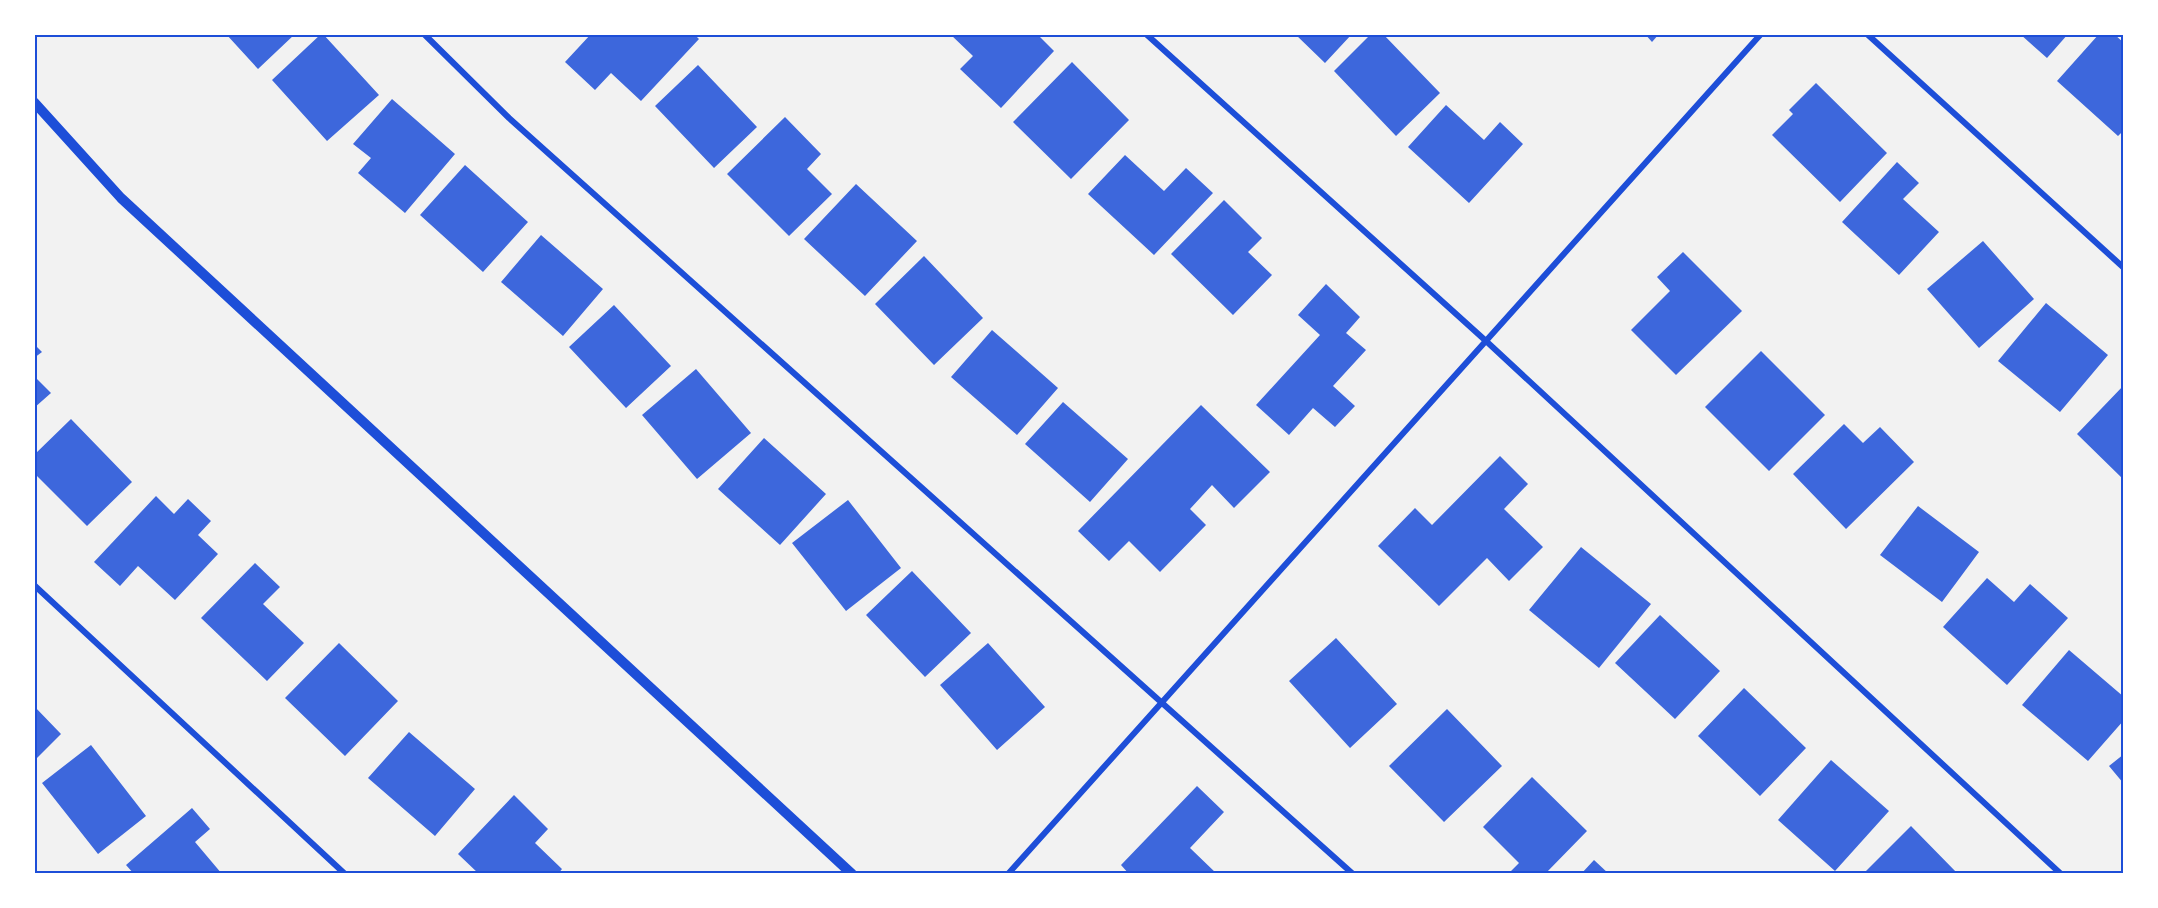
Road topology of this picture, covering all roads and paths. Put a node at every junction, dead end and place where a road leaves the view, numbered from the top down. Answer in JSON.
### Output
{"nodes":[{"id":1,"x":424,"y":34,"type":"edge"},
{"id":2,"x":1146,"y":34,"type":"edge"},
{"id":3,"x":1761,"y":34,"type":"edge"},
{"id":4,"x":1867,"y":34,"type":"edge"},
{"id":5,"x":34,"y":102,"type":"edge"},
{"id":6,"x":2124,"y":268,"type":"edge"},
{"id":7,"x":1486,"y":341,"type":"junction"},
{"id":8,"x":34,"y":585,"type":"edge"},
{"id":9,"x":1163,"y":701,"type":"junction"},
{"id":10,"x":345,"y":873,"type":"edge"},
{"id":11,"x":852,"y":873,"type":"edge"},
{"id":12,"x":1008,"y":873,"type":"edge"},
{"id":13,"x":1353,"y":873,"type":"edge"},
{"id":14,"x":2061,"y":873,"type":"edge"}],
"edges":[{"from":1,"to":9,"type":"street"},
{"from":2,"to":7,"type":"street"},
{"from":3,"to":7,"type":"street"},
{"from":4,"to":6,"type":"street"},
{"from":5,"to":11,"type":"street"},
{"from":7,"to":9,"type":"street"},
{"from":7,"to":14,"type":"street"},
{"from":8,"to":10,"type":"street"},
{"from":9,"to":12,"type":"street"},
{"from":9,"to":13,"type":"street"}]}
